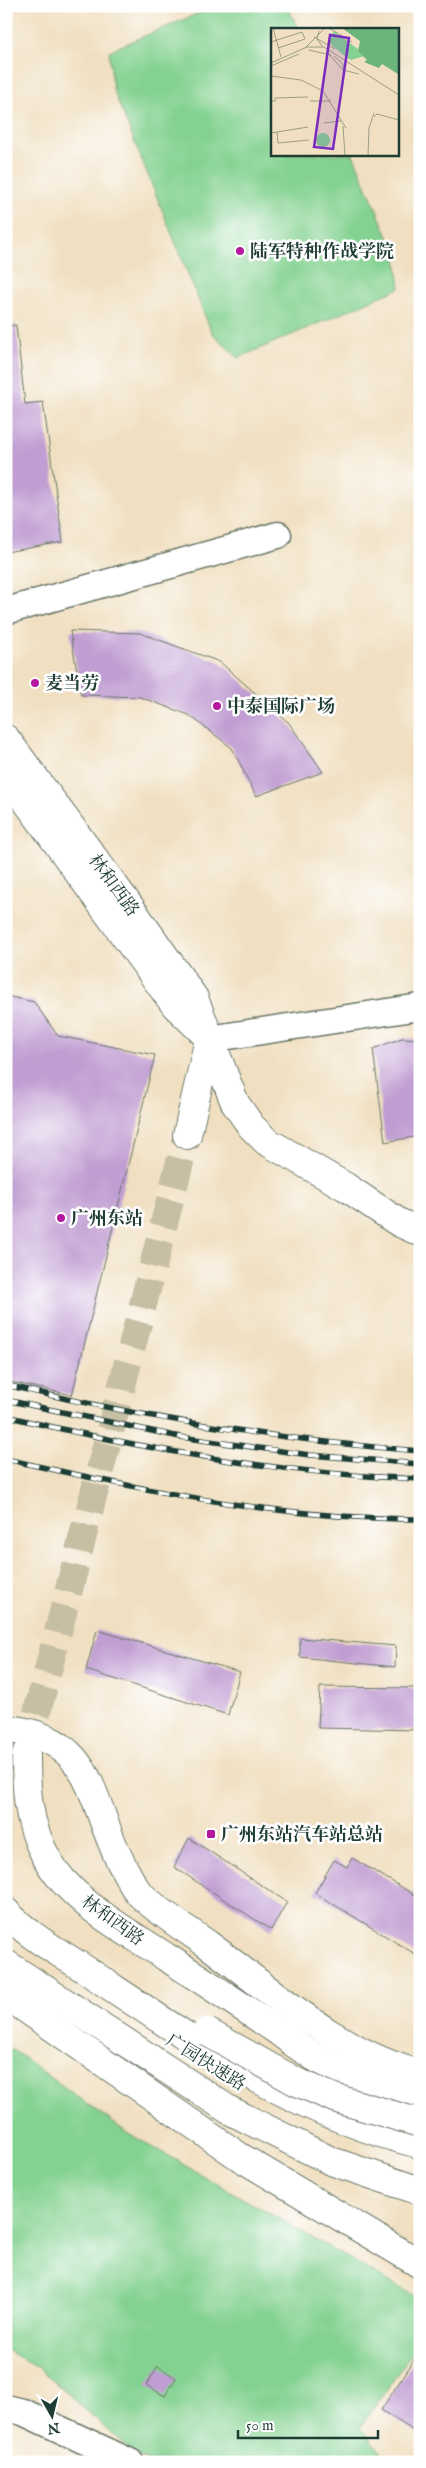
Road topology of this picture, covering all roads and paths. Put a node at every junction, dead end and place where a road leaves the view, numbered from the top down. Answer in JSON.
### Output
{"nodes":[{"id":1,"x":278,"y":534,"type":"dead end"},
{"id":2,"x":6,"y":610,"type":"edge"},
{"id":3,"x":6,"y":739,"type":"edge"},
{"id":4,"x":6,"y":774,"type":"edge"},
{"id":5,"x":420,"y":1008,"type":"edge"},
{"id":6,"x":210,"y":1039,"type":"junction"},
{"id":7,"x":187,"y":1135,"type":"tunnel mouth"},
{"id":8,"x":420,"y":1232,"type":"edge"},
{"id":9,"x":6,"y":1729,"type":"edge"},
{"id":10,"x":26,"y":1755,"type":"tunnel mouth"},
{"id":11,"x":139,"y":1894,"type":"junction"},
{"id":12,"x":6,"y":1902,"type":"edge"},
{"id":13,"x":6,"y":1912,"type":"edge"},
{"id":14,"x":6,"y":1934,"type":"edge"},
{"id":15,"x":6,"y":1964,"type":"edge"},
{"id":16,"x":6,"y":1995,"type":"edge"},
{"id":17,"x":278,"y":2030,"type":"junction"},
{"id":18,"x":420,"y":2056,"type":"edge"},
{"id":19,"x":420,"y":2074,"type":"edge"},
{"id":20,"x":420,"y":2079,"type":"edge"},
{"id":21,"x":299,"y":2099,"type":"junction"},
{"id":22,"x":420,"y":2099,"type":"edge"},
{"id":23,"x":420,"y":2112,"type":"edge"},
{"id":24,"x":420,"y":2123,"type":"edge"},
{"id":25,"x":420,"y":2144,"type":"edge"},
{"id":26,"x":420,"y":2163,"type":"edge"},
{"id":27,"x":420,"y":2191,"type":"edge"},
{"id":28,"x":420,"y":2264,"type":"edge"},
{"id":29,"x":6,"y":2408,"type":"edge"},
{"id":30,"x":130,"y":2462,"type":"edge"}],
"edges":[{"from":1,"to":2,"type":"lane"},
{"from":3,"to":6,"type":"main road","name":"林和西路"},
{"from":4,"to":6,"type":"main road","name":"林和西路"},
{"from":5,"to":6,"type":"lane"},
{"from":6,"to":7,"type":"main road"},
{"from":6,"to":8,"type":"main road","name":"林和西路"},
{"from":9,"to":11,"type":"main road"},
{"from":10,"to":17,"type":"main road","name":"林和西路"},
{"from":11,"to":18,"type":"main road"},
{"from":11,"to":19,"type":"main road"},
{"from":12,"to":24,"type":"main road","name":"广园快速路","bridge":true},
{"from":13,"to":21,"type":"main road"},
{"from":14,"to":26,"type":"main road","name":"广园快速路"},
{"from":15,"to":27,"type":"main road"},
{"from":16,"to":28,"type":"main road"},
{"from":17,"to":20,"type":"main road"},
{"from":17,"to":22,"type":"main road"},
{"from":21,"to":23,"type":"main road"},
{"from":21,"to":25,"type":"main road"},
{"from":29,"to":30,"type":"lane"}]}
